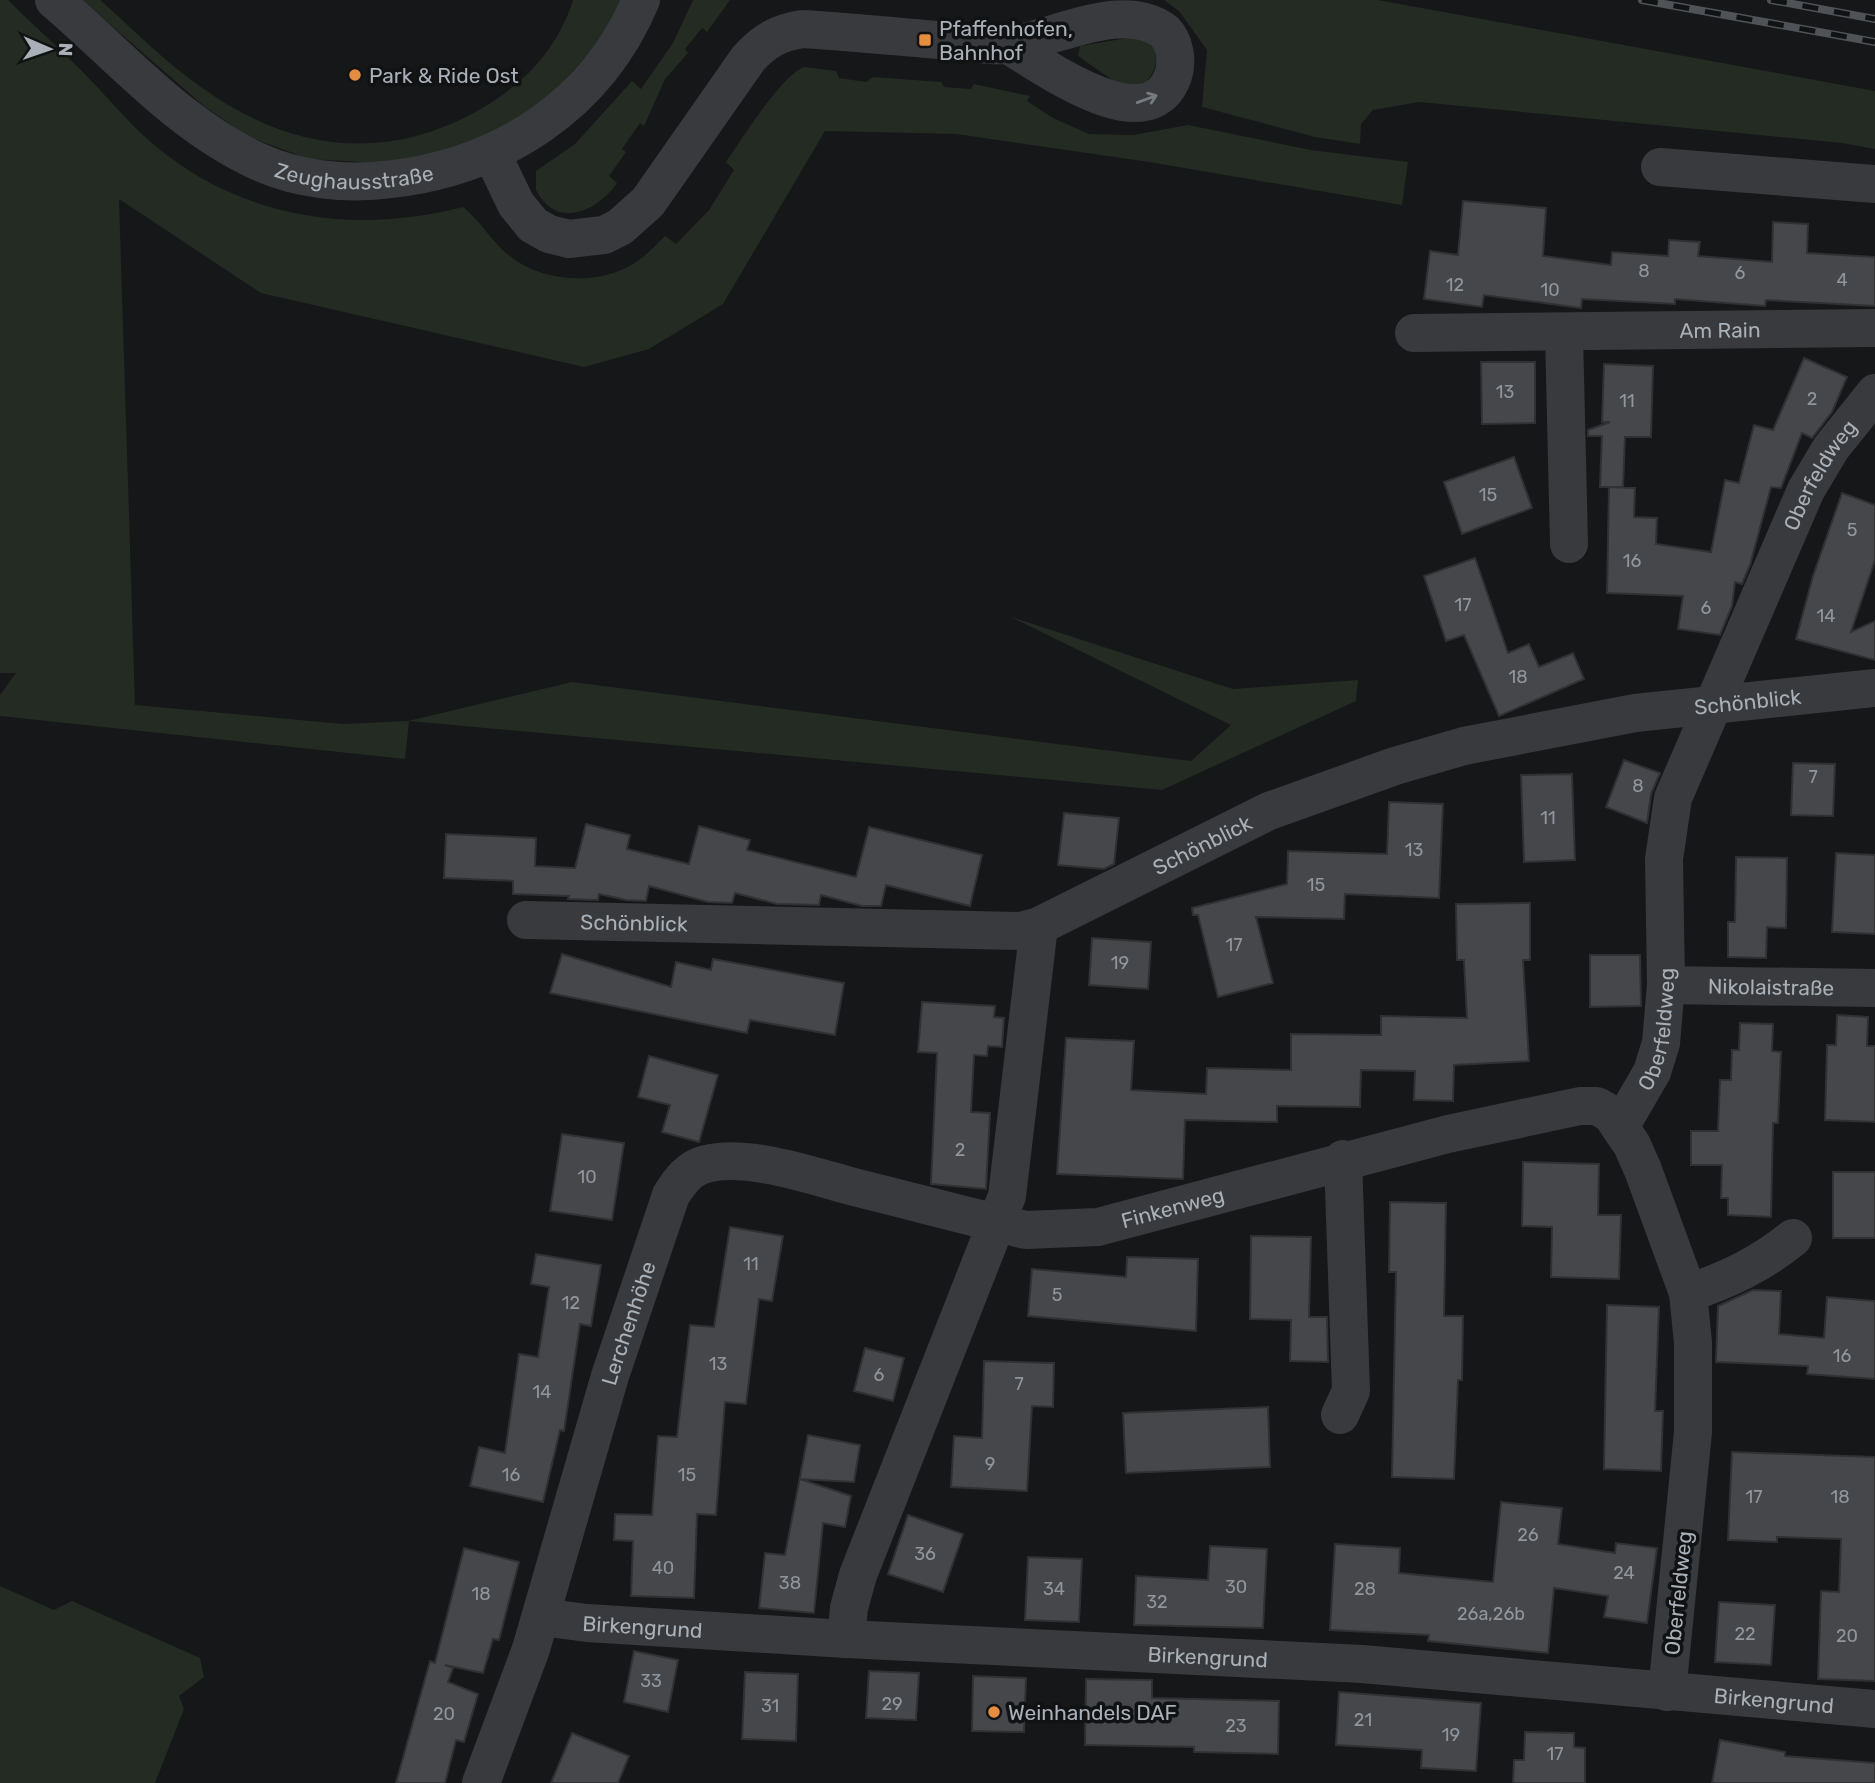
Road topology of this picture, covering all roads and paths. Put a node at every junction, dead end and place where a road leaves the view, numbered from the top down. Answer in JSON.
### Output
{"nodes":[{"id":1,"x":54,"y":0,"type":"edge"},
{"id":2,"x":641,"y":0,"type":"edge"},
{"id":3,"x":1008,"y":45,"type":"dead end"},
{"id":4,"x":492,"y":154,"type":"junction"},
{"id":5,"x":1660,"y":167,"type":"dead end"},
{"id":6,"x":1875,"y":184,"type":"edge"},
{"id":7,"x":1875,"y":328,"type":"edge"},
{"id":8,"x":1415,"y":333,"type":"dead end"},
{"id":9,"x":1564,"y":334,"type":"junction"},
{"id":10,"x":1875,"y":393,"type":"edge"},
{"id":11,"x":1569,"y":544,"type":"dead end"},
{"id":12,"x":1875,"y":688,"type":"edge"},
{"id":13,"x":1714,"y":703,"type":"junction"},
{"id":14,"x":526,"y":920,"type":"dead end"},
{"id":15,"x":1039,"y":926,"type":"junction"},
{"id":16,"x":1666,"y":985,"type":"junction"},
{"id":17,"x":1875,"y":988,"type":"edge"},
{"id":18,"x":1620,"y":1127,"type":"junction"},
{"id":19,"x":1343,"y":1160,"type":"junction"},
{"id":20,"x":998,"y":1224,"type":"junction"},
{"id":21,"x":1793,"y":1238,"type":"dead end"},
{"id":22,"x":1688,"y":1293,"type":"junction"},
{"id":23,"x":1340,"y":1415,"type":"dead end"},
{"id":24,"x":541,"y":1617,"type":"junction"},
{"id":25,"x":846,"y":1639,"type":"junction"},
{"id":26,"x":1667,"y":1692,"type":"junction"},
{"id":27,"x":1875,"y":1709,"type":"edge"},
{"id":28,"x":481,"y":1783,"type":"edge"}],
"edges":[{"from":1,"to":4,"type":"street","name":"Zeughausstraße"},
{"from":2,"to":4,"type":"street","name":"Zeughausstraße"},
{"from":3,"to":4,"type":"street"},
{"from":5,"to":6,"type":"street"},
{"from":7,"to":9,"type":"street","name":"Am Rain"},
{"from":8,"to":9,"type":"street","name":"Am Rain"},
{"from":9,"to":11,"type":"street"},
{"from":10,"to":13,"type":"street","name":"Oberfeldweg"},
{"from":12,"to":13,"type":"street","name":"Schönblick"},
{"from":13,"to":15,"type":"street","name":"Schönblick"},
{"from":13,"to":16,"type":"street","name":"Oberfeldweg"},
{"from":14,"to":15,"type":"street","name":"Schönblick"},
{"from":15,"to":20,"type":"street"},
{"from":16,"to":17,"type":"street","name":"Nikolaistraße"},
{"from":16,"to":18,"type":"street","name":"Oberfeldweg"},
{"from":18,"to":19,"type":"street","name":"Finkenweg"},
{"from":18,"to":22,"type":"street","name":"Oberfeldweg"},
{"from":19,"to":20,"type":"street","name":"Finkenweg"},
{"from":19,"to":23,"type":"street"},
{"from":20,"to":24,"type":"street","name":"Lerchenhöhe"},
{"from":20,"to":25,"type":"street"},
{"from":21,"to":22,"type":"street"},
{"from":22,"to":26,"type":"street","name":"Oberfeldweg"},
{"from":24,"to":25,"type":"street","name":"Birkengrund"},
{"from":24,"to":28,"type":"street","name":"Lerchenhöhe"},
{"from":25,"to":26,"type":"street","name":"Birkengrund"},
{"from":26,"to":27,"type":"street","name":"Birkengrund"}]}
